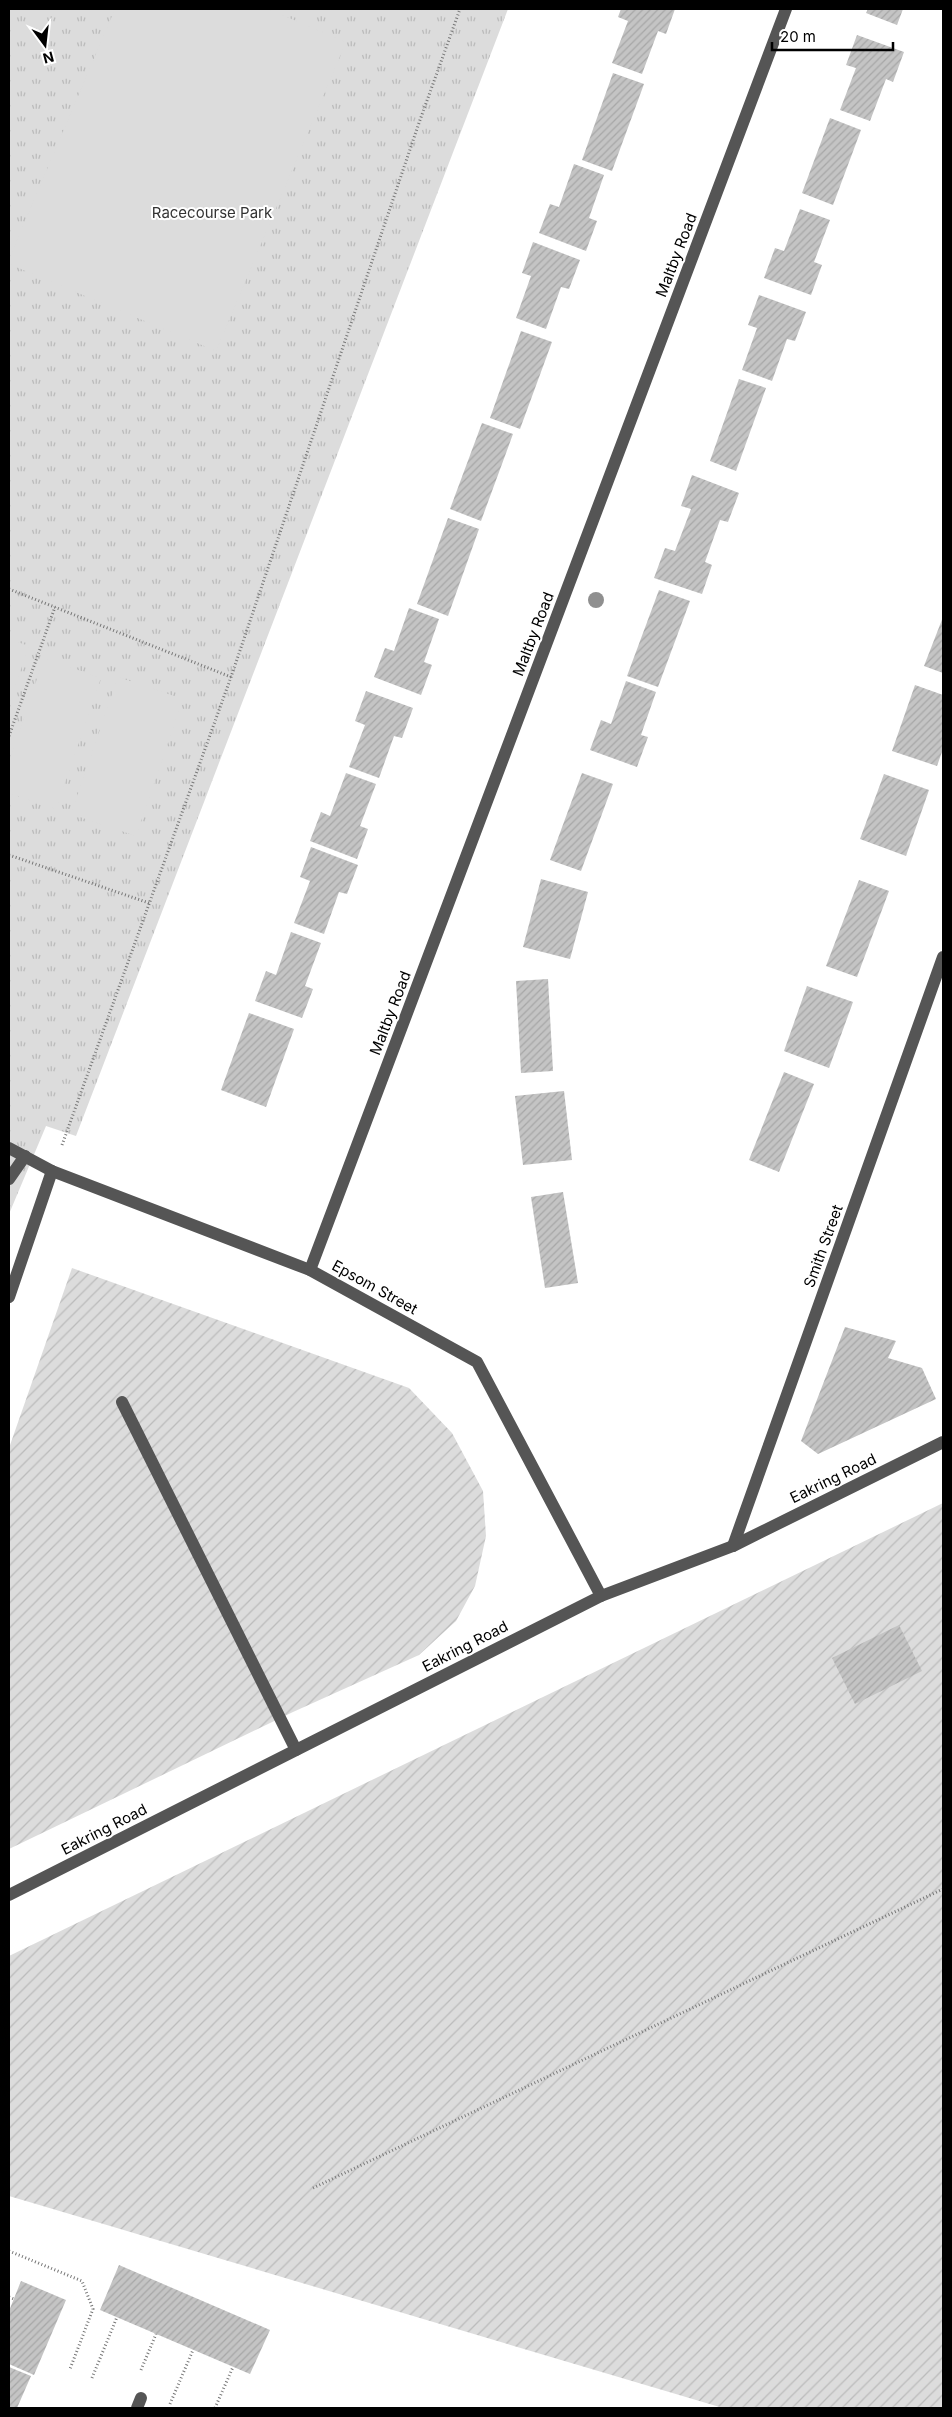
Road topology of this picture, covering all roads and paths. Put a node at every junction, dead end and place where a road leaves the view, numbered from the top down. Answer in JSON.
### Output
{"nodes":[{"id":1,"x":460,"y":9,"type":"edge"},
{"id":2,"x":786,"y":9,"type":"edge"},
{"id":3,"x":9,"y":589,"type":"edge"},
{"id":4,"x":55,"y":607,"type":"junction"},
{"id":5,"x":231,"y":677,"type":"junction"},
{"id":6,"x":9,"y":736,"type":"edge"},
{"id":7,"x":9,"y":856,"type":"edge"},
{"id":8,"x":149,"y":903,"type":"junction"},
{"id":9,"x":943,"y":957,"type":"edge"},
{"id":10,"x":9,"y":1148,"type":"edge"},
{"id":11,"x":25,"y":1156,"type":"junction"},
{"id":12,"x":52,"y":1171,"type":"junction"},
{"id":13,"x":9,"y":1179,"type":"edge"},
{"id":14,"x":310,"y":1270,"type":"junction"},
{"id":15,"x":9,"y":1298,"type":"edge"},
{"id":16,"x":122,"y":1402,"type":"dead end"},
{"id":17,"x":943,"y":1442,"type":"edge"},
{"id":18,"x":733,"y":1546,"type":"junction"},
{"id":19,"x":601,"y":1596,"type":"junction"},
{"id":20,"x":296,"y":1750,"type":"junction"},
{"id":21,"x":943,"y":1889,"type":"edge"},
{"id":22,"x":9,"y":1895,"type":"edge"},
{"id":23,"x":314,"y":2188,"type":"dead end"},
{"id":24,"x":9,"y":2251,"type":"edge"},
{"id":25,"x":9,"y":2297,"type":"edge"},
{"id":26,"x":14,"y":2299,"type":"dead end"},
{"id":27,"x":117,"y":2317,"type":"dead end"},
{"id":28,"x":156,"y":2334,"type":"dead end"},
{"id":29,"x":193,"y":2350,"type":"dead end"},
{"id":30,"x":233,"y":2367,"type":"dead end"},
{"id":31,"x":70,"y":2369,"type":"dead end"},
{"id":32,"x":138,"y":2376,"type":"dead end"},
{"id":33,"x":92,"y":2378,"type":"dead end"},
{"id":34,"x":168,"y":2408,"type":"edge"},
{"id":35,"x":215,"y":2408,"type":"edge"}],
"edges":[{"from":1,"to":5,"type":"path"},
{"from":2,"to":14,"type":"street","name":"Maltby Road"},
{"from":3,"to":4,"type":"path"},
{"from":4,"to":5,"type":"path"},
{"from":4,"to":6,"type":"path"},
{"from":5,"to":8,"type":"path"},
{"from":7,"to":8,"type":"path"},
{"from":8,"to":12,"type":"path"},
{"from":9,"to":18,"type":"street","name":"Smith Street"},
{"from":10,"to":11,"type":"street","name":"Epsom Street"},
{"from":11,"to":12,"type":"street","name":"Epsom Street"},
{"from":11,"to":13,"type":"street"},
{"from":12,"to":14,"type":"street","name":"Epsom Street"},
{"from":12,"to":15,"type":"street"},
{"from":14,"to":19,"type":"street","name":"Epsom Street"},
{"from":16,"to":20,"type":"street"},
{"from":17,"to":18,"type":"street","name":"Eakring Road"},
{"from":18,"to":19,"type":"street","name":"Eakring Road"},
{"from":19,"to":20,"type":"street","name":"Eakring Road"},
{"from":20,"to":22,"type":"street","name":"Eakring Road"},
{"from":21,"to":23,"type":"path"},
{"from":24,"to":31,"type":"path"},
{"from":25,"to":26,"type":"path"},
{"from":27,"to":33,"type":"path"},
{"from":28,"to":32,"type":"path"},
{"from":29,"to":34,"type":"path"},
{"from":30,"to":35,"type":"path"}]}
